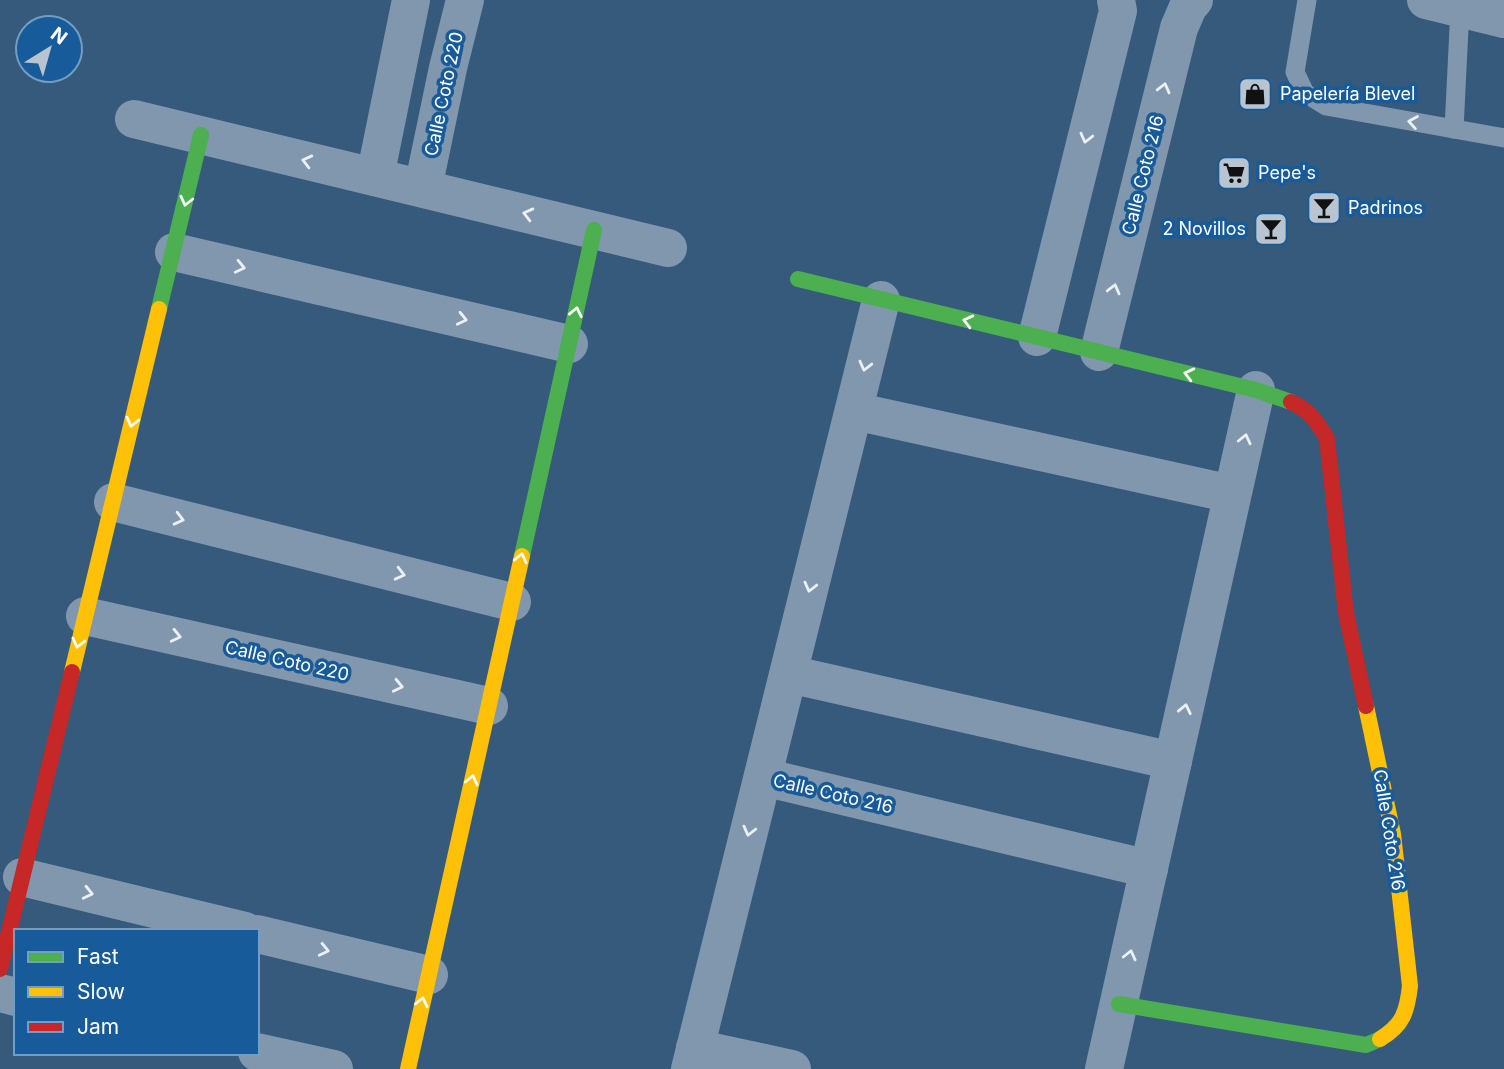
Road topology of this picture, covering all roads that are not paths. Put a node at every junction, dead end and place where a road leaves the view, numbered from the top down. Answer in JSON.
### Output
{"nodes":[{"id":1,"x":411,"y":0,"type":"edge"},
{"id":2,"x":465,"y":0,"type":"edge"},
{"id":3,"x":1116,"y":0,"type":"edge"},
{"id":4,"x":1194,"y":0,"type":"edge"},
{"id":5,"x":1307,"y":0,"type":"edge"},
{"id":6,"x":1443,"y":4,"type":"edge"},
{"id":7,"x":1504,"y":19,"type":"edge"},
{"id":8,"x":134,"y":119,"type":"dead end"},
{"id":9,"x":1454,"y":129,"type":"junction"},
{"id":10,"x":201,"y":135,"type":"junction"},
{"id":11,"x":1504,"y":138,"type":"edge"},
{"id":12,"x":375,"y":177,"type":"junction"},
{"id":13,"x":423,"y":188,"type":"junction"},
{"id":14,"x":594,"y":230,"type":"junction"},
{"id":15,"x":668,"y":248,"type":"dead end"},
{"id":16,"x":174,"y":251,"type":"junction"},
{"id":17,"x":799,"y":279,"type":"dead end"},
{"id":18,"x":881,"y":300,"type":"junction"},
{"id":19,"x":1037,"y":337,"type":"junction"},
{"id":20,"x":569,"y":344,"type":"junction"},
{"id":21,"x":1099,"y":352,"type":"junction"},
{"id":22,"x":1256,"y":390,"type":"junction"},
{"id":23,"x":854,"y":411,"type":"junction"},
{"id":24,"x":1233,"y":494,"type":"junction"},
{"id":25,"x":113,"y":502,"type":"junction"},
{"id":26,"x":512,"y":602,"type":"junction"},
{"id":27,"x":85,"y":616,"type":"junction"},
{"id":28,"x":789,"y":674,"type":"junction"},
{"id":29,"x":489,"y":706,"type":"junction"},
{"id":30,"x":1173,"y":761,"type":"junction"},
{"id":31,"x":763,"y":777,"type":"junction"},
{"id":32,"x":1149,"y":869,"type":"junction"},
{"id":33,"x":22,"y":877,"type":"junction"},
{"id":34,"x":237,"y":929,"type":"edge"},
{"id":35,"x":259,"y":934,"type":"edge"},
{"id":36,"x":0,"y":969,"type":"edge"},
{"id":37,"x":429,"y":975,"type":"junction"},
{"id":38,"x":1119,"y":1004,"type":"junction"},
{"id":39,"x":259,"y":1052,"type":"edge"},
{"id":40,"x":693,"y":1059,"type":"edge"},
{"id":41,"x":334,"y":1069,"type":"edge"},
{"id":42,"x":408,"y":1069,"type":"edge"},
{"id":43,"x":792,"y":1069,"type":"edge"},
{"id":44,"x":1104,"y":1069,"type":"edge"}],
"edges":[{"from":1,"to":12,"type":"street"},
{"from":2,"to":13,"type":"street","name":"Calle Coto 220"},
{"from":3,"to":19,"type":"street","one_way":true},
{"from":21,"to":4,"type":"street","name":"Calle Coto 216","one_way":true},
{"from":9,"to":5,"type":"lane","one_way":true},
{"from":6,"to":7,"type":"street"},
{"from":6,"to":9,"type":"lane"},
{"from":8,"to":10,"type":"street"},
{"from":9,"to":11,"type":"lane"},
{"from":12,"to":10,"type":"street","one_way":true},
{"from":10,"to":16,"type":"street","one_way":true},
{"from":12,"to":13,"type":"street"},
{"from":14,"to":13,"type":"street","one_way":true},
{"from":14,"to":15,"type":"street"},
{"from":20,"to":14,"type":"street","one_way":true},
{"from":16,"to":20,"type":"street","one_way":true},
{"from":16,"to":25,"type":"street","one_way":true},
{"from":17,"to":18,"type":"street","name":"Calle Coto 216"},
{"from":19,"to":18,"type":"street","name":"Calle Coto 216","one_way":true},
{"from":18,"to":23,"type":"street","name":"Calle Coto 216","one_way":true},
{"from":19,"to":21,"type":"street","name":"Calle Coto 216"},
{"from":26,"to":20,"type":"street","one_way":true},
{"from":22,"to":21,"type":"street","name":"Calle Coto 216","one_way":true},
{"from":24,"to":22,"type":"street","one_way":true},
{"from":22,"to":38,"type":"street","name":"Calle Coto 216"},
{"from":23,"to":24,"type":"street"},
{"from":23,"to":28,"type":"street","name":"Calle Coto 216","one_way":true},
{"from":30,"to":24,"type":"street","one_way":true},
{"from":25,"to":26,"type":"street","one_way":true},
{"from":25,"to":27,"type":"street"},
{"from":26,"to":29,"type":"street"},
{"from":27,"to":29,"type":"street","name":"Calle Coto 220","one_way":true},
{"from":27,"to":33,"type":"street","one_way":true},
{"from":28,"to":30,"type":"street"},
{"from":28,"to":31,"type":"street","name":"Calle Coto 216"},
{"from":37,"to":29,"type":"street","one_way":true},
{"from":30,"to":32,"type":"street"},
{"from":31,"to":32,"type":"street","name":"Calle Coto 216"},
{"from":31,"to":40,"type":"street","name":"Calle Coto 216","one_way":true},
{"from":38,"to":32,"type":"street","one_way":true},
{"from":33,"to":34,"type":"street","one_way":true},
{"from":33,"to":36,"type":"street"},
{"from":35,"to":37,"type":"street","one_way":true},
{"from":42,"to":37,"type":"street","one_way":true},
{"from":38,"to":44,"type":"street"},
{"from":39,"to":41,"type":"street"},
{"from":40,"to":43,"type":"street","name":"Calle Coto 216"}]}
